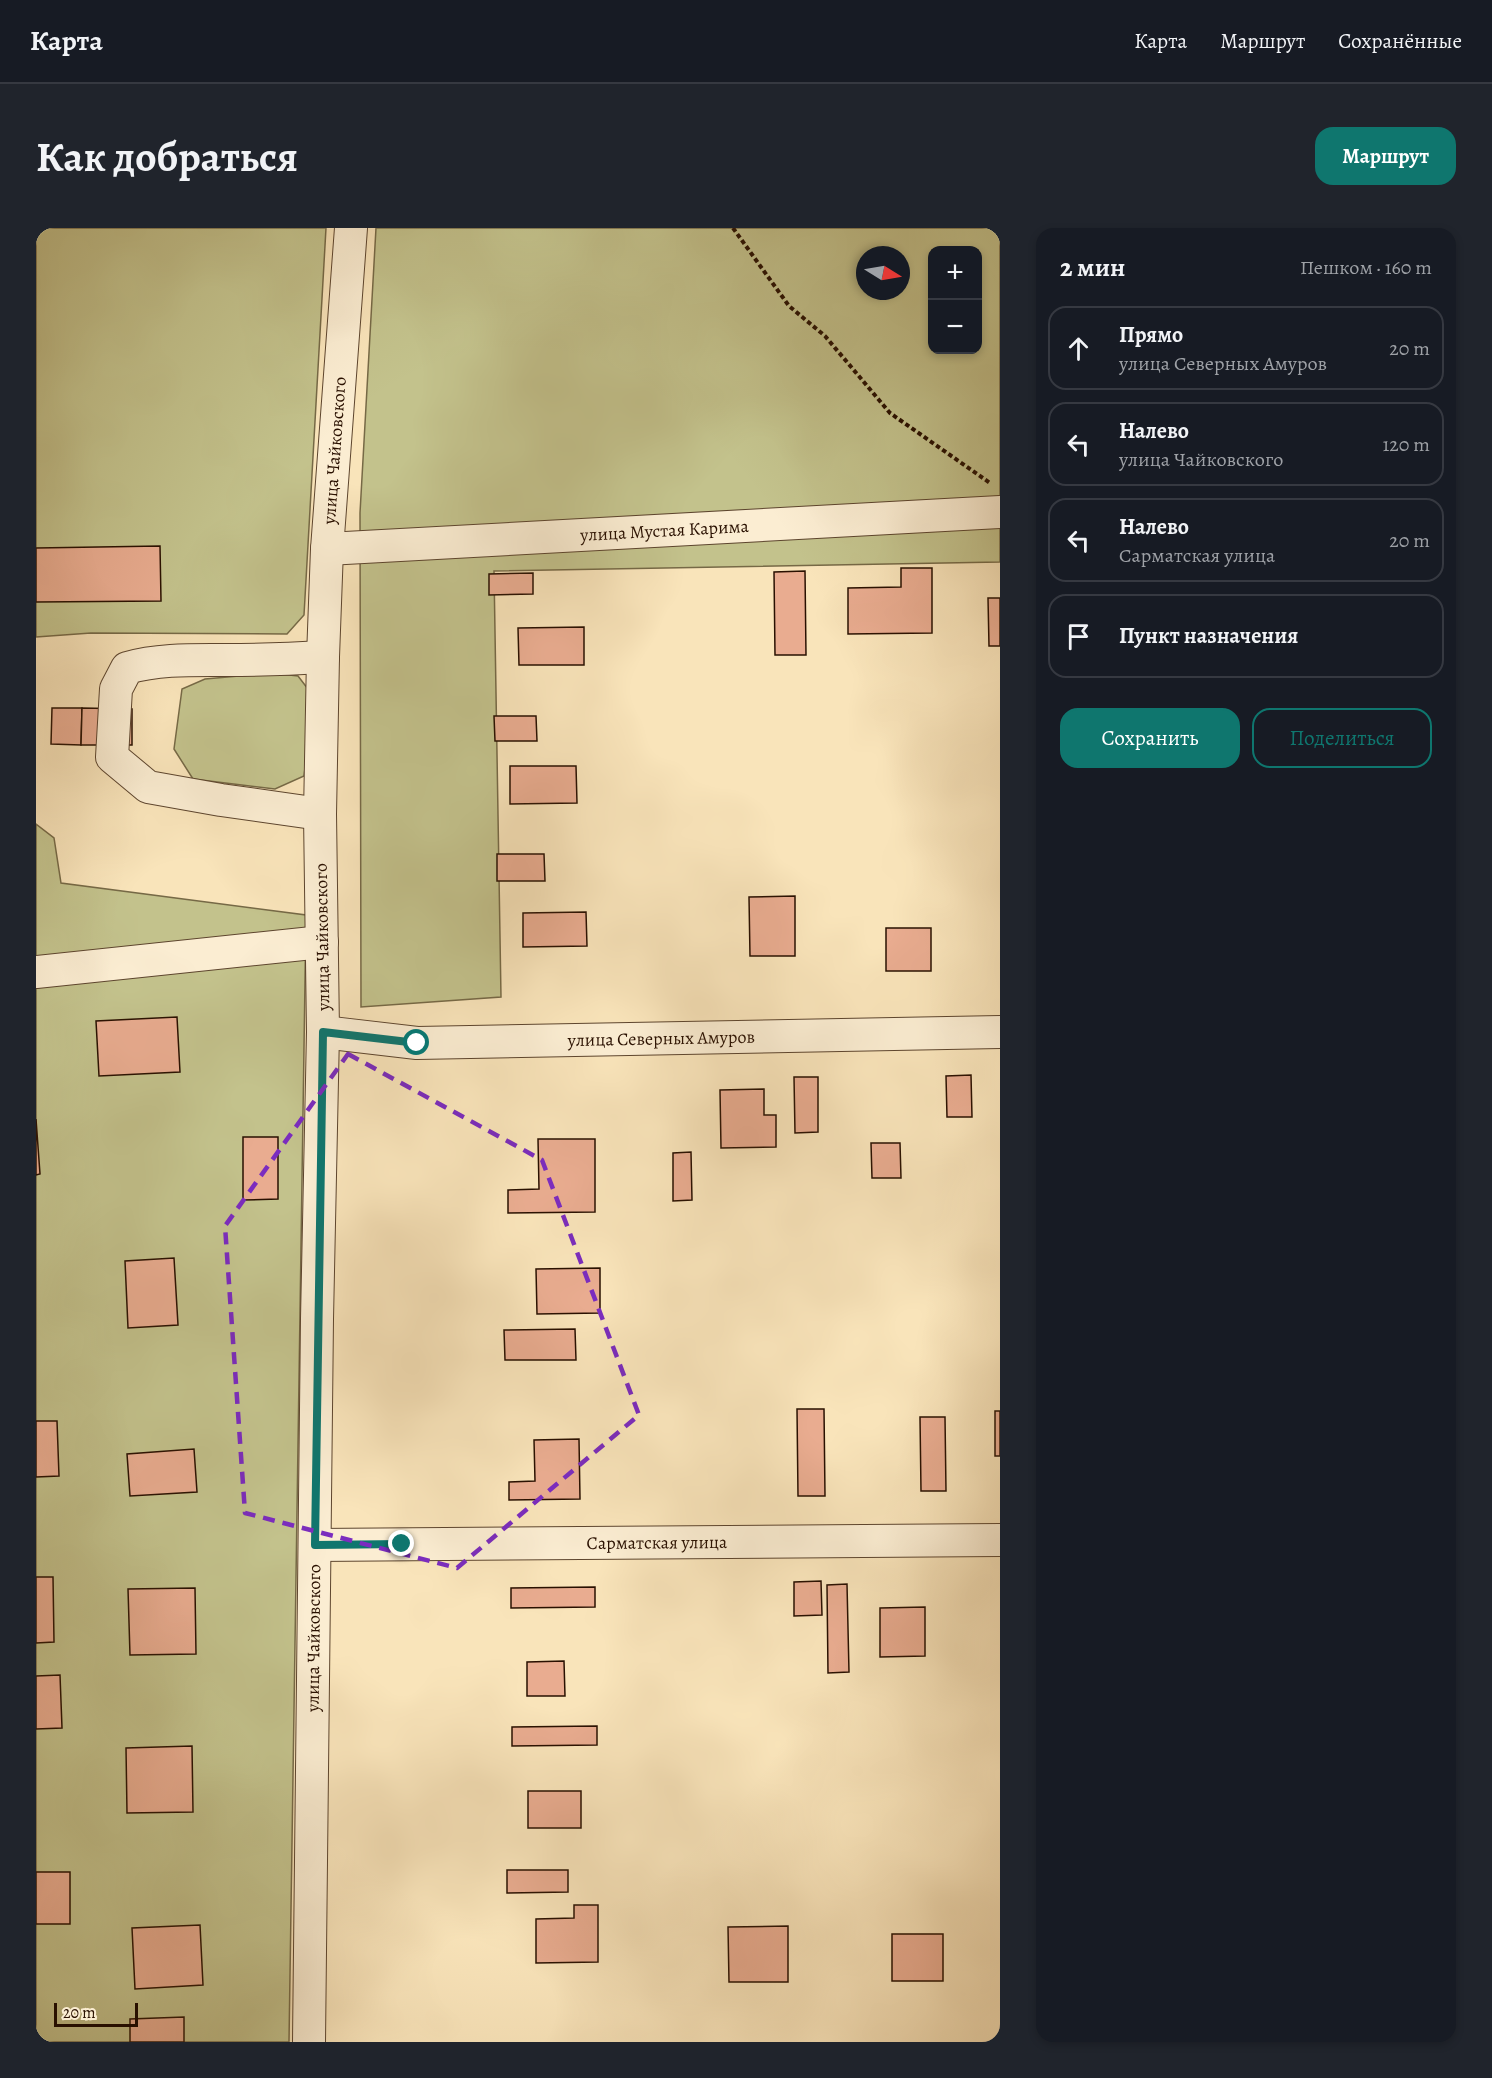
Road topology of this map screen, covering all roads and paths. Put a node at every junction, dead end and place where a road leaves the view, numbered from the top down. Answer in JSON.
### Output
{"nodes":[{"id":1,"x":351,"y":228,"type":"edge"},
{"id":2,"x":733,"y":228,"type":"edge"},
{"id":3,"x":995,"y":498,"type":"edge"},
{"id":4,"x":327,"y":549,"type":"junction"},
{"id":5,"x":324,"y":657,"type":"junction"},
{"id":6,"x":320,"y":814,"type":"junction"},
{"id":7,"x":322,"y":942,"type":"junction"},
{"id":8,"x":36,"y":972,"type":"edge"},
{"id":9,"x":323,"y":1032,"type":"junction"},
{"id":10,"x":1000,"y":1032,"type":"edge"},
{"id":11,"x":1000,"y":1540,"type":"edge"},
{"id":12,"x":315,"y":1545,"type":"junction"},
{"id":13,"x":309,"y":2042,"type":"edge"}],
"edges":[{"from":1,"to":4,"type":"street","name":"улица Чайковского"},
{"from":2,"to":3,"type":"path"},
{"from":3,"to":4,"type":"street","name":"улица Мустая Карима"},
{"from":4,"to":5,"type":"street","name":"улица Чайковского"},
{"from":5,"to":6,"type":"street","name":"улица Чайковского"},
{"from":5,"to":6,"type":"street"},
{"from":6,"to":7,"type":"street","name":"улица Чайковского"},
{"from":7,"to":8,"type":"street"},
{"from":7,"to":9,"type":"street","name":"улица Чайковского"},
{"from":9,"to":10,"type":"street","name":"улица Северных Амуров"},
{"from":9,"to":12,"type":"street","name":"улица Чайковского"},
{"from":11,"to":12,"type":"street","name":"Сарматская улица"},
{"from":12,"to":13,"type":"street","name":"улица Чайковского"}]}
